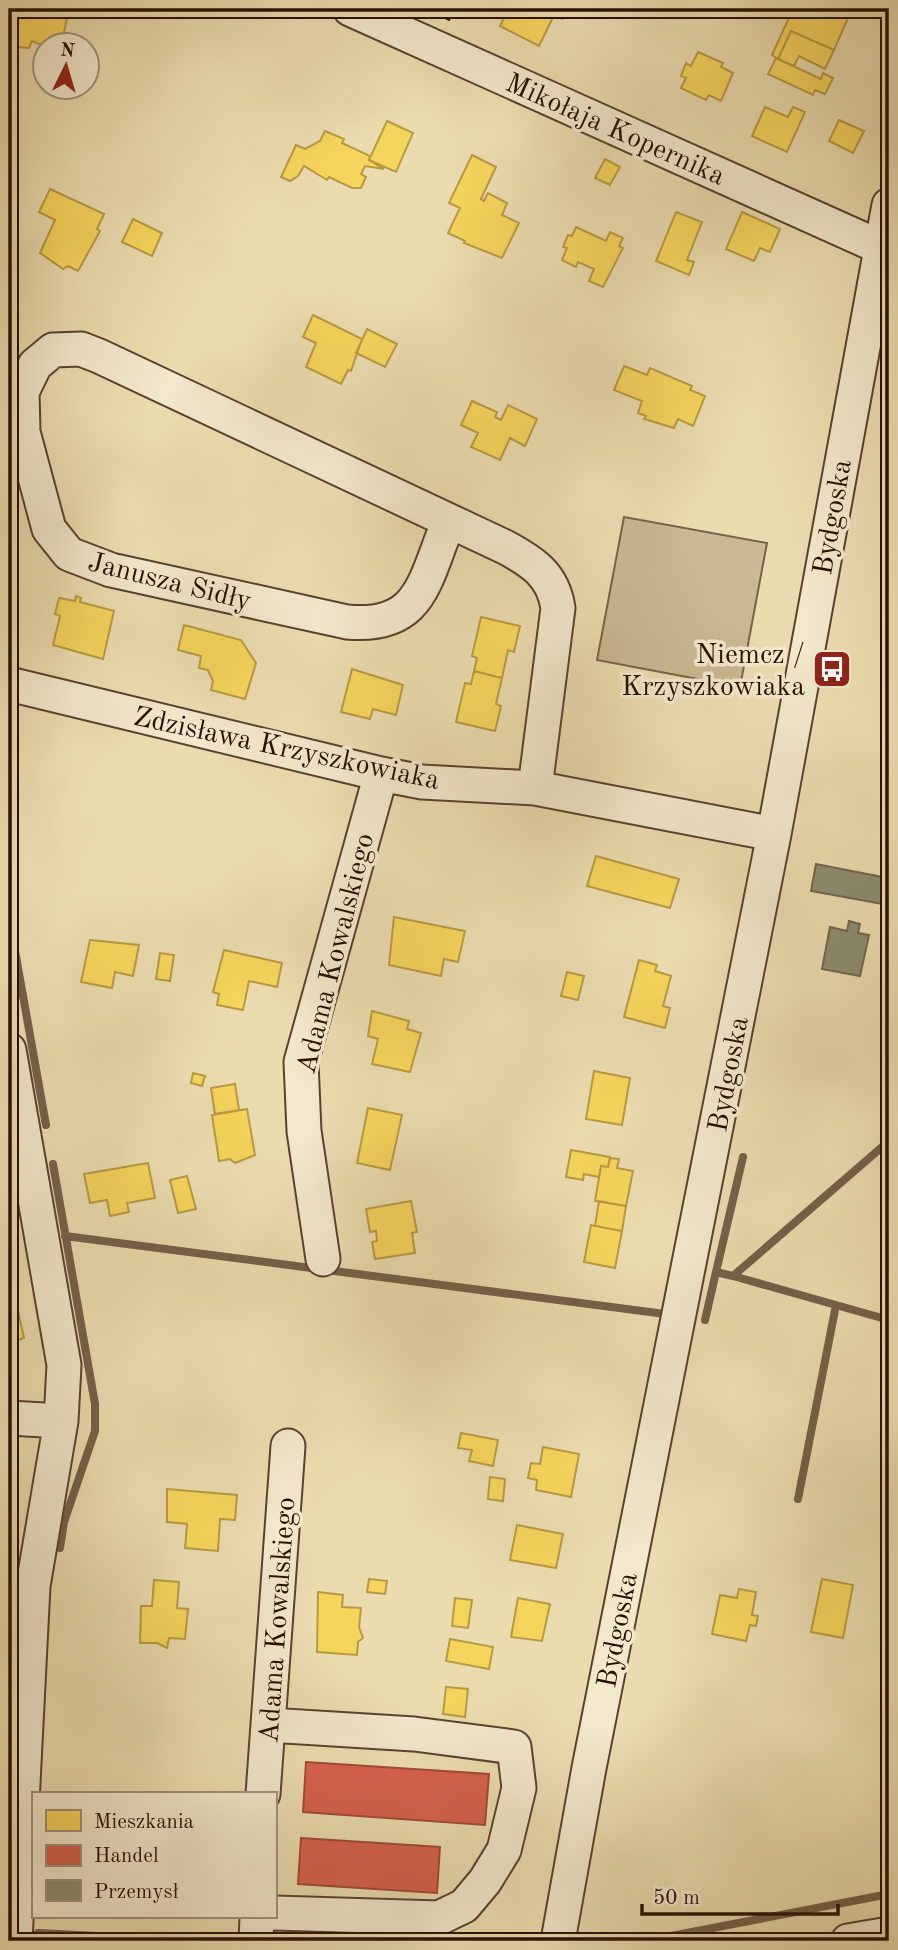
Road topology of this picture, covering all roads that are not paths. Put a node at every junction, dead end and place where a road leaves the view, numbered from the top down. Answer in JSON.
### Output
{"nodes":[{"id":1,"x":350,"y":9,"type":"edge"},
{"id":2,"x":889,"y":205,"type":"edge"},
{"id":3,"x":885,"y":249,"type":"edge"},
{"id":4,"x":449,"y":522,"type":"junction"},
{"id":5,"x":9,"y":684,"type":"edge"},
{"id":6,"x":381,"y":774,"type":"junction"},
{"id":7,"x":535,"y":788,"type":"junction"},
{"id":8,"x":774,"y":834,"type":"junction"},
{"id":9,"x":9,"y":1051,"type":"edge"},
{"id":10,"x":323,"y":1259,"type":"dead end"},
{"id":11,"x":9,"y":1418,"type":"edge"},
{"id":12,"x":61,"y":1421,"type":"junction"},
{"id":13,"x":288,"y":1446,"type":"dead end"},
{"id":14,"x":269,"y":1725,"type":"junction"},
{"id":15,"x":264,"y":1792,"type":"edge"},
{"id":16,"x":276,"y":1913,"type":"edge"},
{"id":17,"x":257,"y":1918,"type":"edge"},
{"id":18,"x":372,"y":1929,"type":"edge"},
{"id":19,"x":889,"y":1934,"type":"edge"},
{"id":20,"x":15,"y":1941,"type":"edge"},
{"id":21,"x":256,"y":1941,"type":"edge"},
{"id":22,"x":558,"y":1941,"type":"edge"},
{"id":23,"x":848,"y":1941,"type":"edge"}],
"edges":[{"from":1,"to":3,"type":"street","name":"Mikołaja Kopernika"},
{"from":2,"to":3,"type":"street","name":"Bydgoska"},
{"from":3,"to":8,"type":"street","name":"Bydgoska"},
{"from":4,"to":4,"type":"street","name":"Janusza Sidły"},
{"from":4,"to":7,"type":"street","name":"Janusza Sidły"},
{"from":5,"to":6,"type":"street","name":"Zdzisława Krzyszkowiaka"},
{"from":6,"to":7,"type":"street","name":"Zdzisława Krzyszkowiaka"},
{"from":6,"to":10,"type":"street","name":"Adama Kowalskiego"},
{"from":7,"to":8,"type":"street","name":"Zdzisława Krzyszkowiaka"},
{"from":8,"to":22,"type":"street","name":"Bydgoska"},
{"from":9,"to":12,"type":"street"},
{"from":11,"to":12,"type":"street"},
{"from":12,"to":20,"type":"street"},
{"from":13,"to":14,"type":"street","name":"Adama Kowalskiego"},
{"from":14,"to":15,"type":"street","name":"Adama Kowalskiego"},
{"from":14,"to":18,"type":"street"},
{"from":16,"to":18,"type":"street"},
{"from":17,"to":21,"type":"street"},
{"from":19,"to":23,"type":"street"}]}
